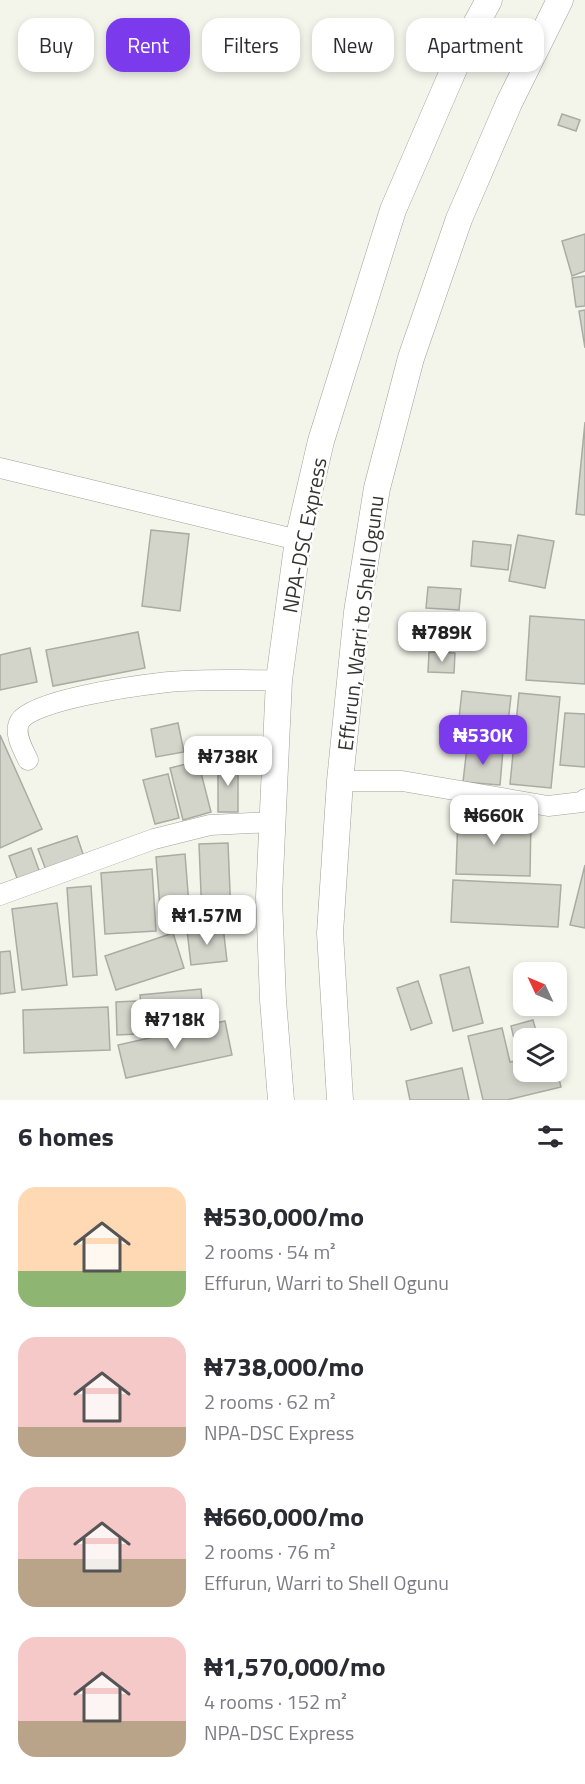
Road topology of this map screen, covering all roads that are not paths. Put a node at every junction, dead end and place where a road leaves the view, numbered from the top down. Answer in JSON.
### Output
{"nodes":[{"id":1,"x":489,"y":0,"type":"edge"},
{"id":2,"x":560,"y":0,"type":"edge"},
{"id":3,"x":0,"y":468,"type":"edge"},
{"id":4,"x":298,"y":540,"type":"junction"},
{"id":5,"x":279,"y":680,"type":"junction"},
{"id":6,"x":28,"y":760,"type":"dead end"},
{"id":7,"x":340,"y":781,"type":"junction"},
{"id":8,"x":585,"y":799,"type":"edge"},
{"id":9,"x":273,"y":822,"type":"junction"},
{"id":10,"x":0,"y":895,"type":"edge"},
{"id":11,"x":281,"y":1100,"type":"edge"},
{"id":12,"x":340,"y":1100,"type":"edge"}],
"edges":[{"from":1,"to":4,"type":"main road","name":"NPA-DSC Express"},
{"from":2,"to":7,"type":"main road","name":"Effurun, Warri to Shell Ogunu"},
{"from":3,"to":4,"type":"street"},
{"from":4,"to":5,"type":"main road","name":"NPA-DSC Express"},
{"from":5,"to":6,"type":"street"},
{"from":5,"to":9,"type":"main road","name":"NPA-DSC Express"},
{"from":7,"to":8,"type":"street"},
{"from":7,"to":12,"type":"main road","name":"Effurun, Warri to Shell Ogunu"},
{"from":9,"to":10,"type":"street"},
{"from":9,"to":11,"type":"main road","name":"NPA-DSC Express"}]}
